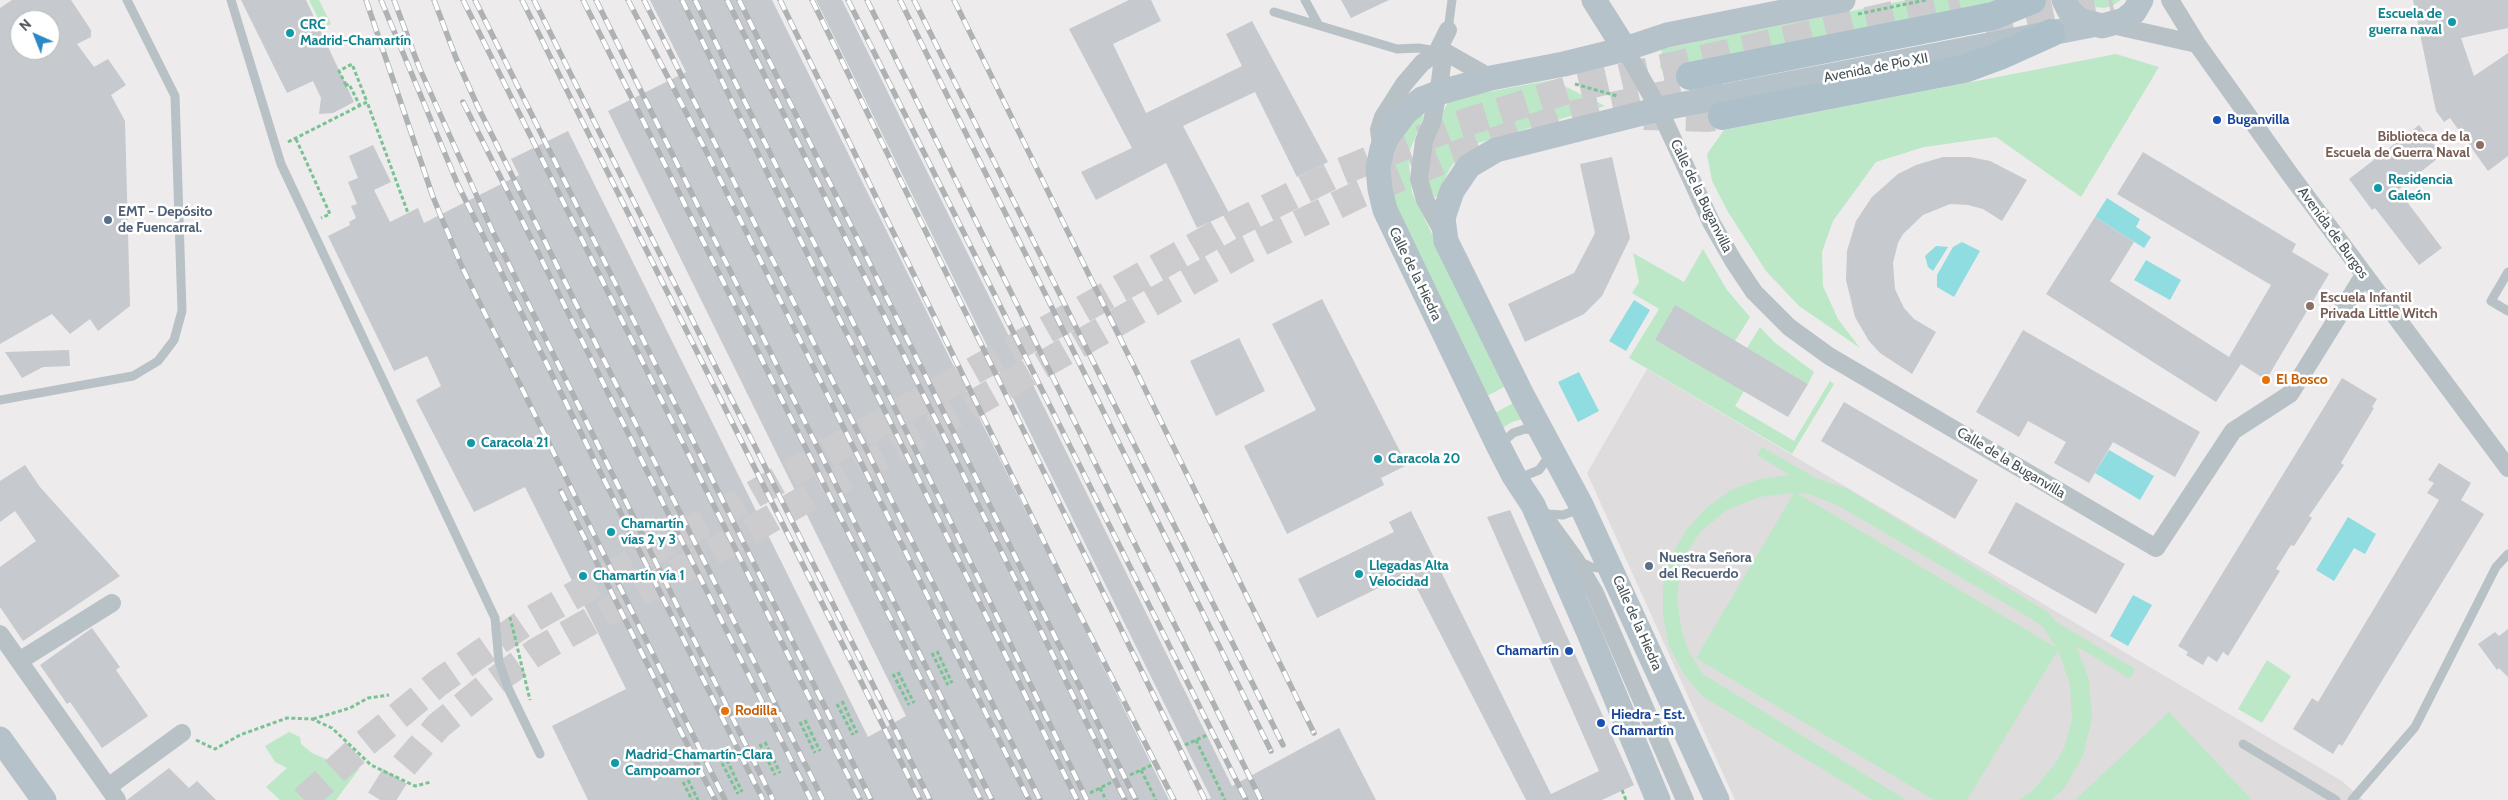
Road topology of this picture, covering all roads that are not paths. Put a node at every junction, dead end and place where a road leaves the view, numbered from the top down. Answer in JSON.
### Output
{"nodes":[{"id":1,"x":127,"y":0,"type":"edge"},
{"id":2,"x":232,"y":0,"type":"edge"},
{"id":3,"x":1305,"y":0,"type":"edge"},
{"id":4,"x":1452,"y":0,"type":"edge"},
{"id":5,"x":1594,"y":0,"type":"edge"},
{"id":6,"x":1843,"y":0,"type":"edge"},
{"id":7,"x":2032,"y":0,"type":"edge"},
{"id":8,"x":2064,"y":0,"type":"edge"},
{"id":9,"x":2170,"y":0,"type":"edge"},
{"id":10,"x":2143,"y":4,"type":"edge"},
{"id":11,"x":1274,"y":12,"type":"dead end"},
{"id":12,"x":1318,"y":24,"type":"junction"},
{"id":13,"x":2102,"y":25,"type":"junction"},
{"id":14,"x":1448,"y":30,"type":"joint"},
{"id":15,"x":2050,"y":33,"type":"junction"},
{"id":16,"x":2197,"y":44,"type":"junction"},
{"id":17,"x":1625,"y":49,"type":"junction"},
{"id":18,"x":1437,"y":52,"type":"junction"},
{"id":19,"x":1690,"y":76,"type":"dead end"},
{"id":20,"x":1492,"y":78,"type":"junction"},
{"id":21,"x":1438,"y":93,"type":"junction"},
{"id":22,"x":1659,"y":109,"type":"junction"},
{"id":23,"x":1722,"y":116,"type":"tunnel mouth"},
{"id":24,"x":1382,"y":149,"type":"junction"},
{"id":25,"x":1443,"y":232,"type":"junction"},
{"id":26,"x":2508,"y":272,"type":"edge"},
{"id":27,"x":2364,"y":275,"type":"junction"},
{"id":28,"x":2508,"y":311,"type":"edge"},
{"id":29,"x":0,"y":400,"type":"edge"},
{"id":30,"x":1547,"y":441,"type":"junction"},
{"id":31,"x":1499,"y":447,"type":"junction"},
{"id":32,"x":2508,"y":468,"type":"edge"},
{"id":33,"x":1514,"y":476,"type":"junction"},
{"id":34,"x":1533,"y":505,"type":"junction"},
{"id":35,"x":1581,"y":505,"type":"junction"},
{"id":36,"x":2508,"y":554,"type":"edge"},
{"id":37,"x":1575,"y":558,"type":"junction"},
{"id":38,"x":1612,"y":569,"type":"junction"},
{"id":39,"x":112,"y":602,"type":"dead end"},
{"id":40,"x":0,"y":634,"type":"edge"},
{"id":41,"x":19,"y":661,"type":"junction"},
{"id":42,"x":182,"y":733,"type":"road end"},
{"id":43,"x":0,"y":739,"type":"edge"},
{"id":44,"x":2243,"y":744,"type":"dead end"},
{"id":45,"x":540,"y":754,"type":"dead end"},
{"id":46,"x":113,"y":794,"type":"edge"},
{"id":47,"x":44,"y":800,"type":"edge"},
{"id":48,"x":1658,"y":800,"type":"edge"},
{"id":49,"x":1685,"y":800,"type":"edge"},
{"id":50,"x":1717,"y":800,"type":"edge"},
{"id":51,"x":2336,"y":800,"type":"edge"},
{"id":52,"x":2352,"y":800,"type":"edge"}],
"edges":[{"from":1,"to":29,"type":"lane"},
{"from":2,"to":45,"type":"lane"},
{"from":3,"to":12,"type":"lane"},
{"from":4,"to":14,"type":"lane"},
{"from":5,"to":17,"type":"main road"},
{"from":6,"to":17,"type":"main road"},
{"from":7,"to":19,"type":"main road"},
{"from":8,"to":13,"type":"main road"},
{"from":9,"to":16,"type":"street","name":"Avenida de Burgos"},
{"from":10,"to":13,"type":"main road"},
{"from":11,"to":12,"type":"lane"},
{"from":12,"to":18,"type":"lane"},
{"from":13,"to":15,"type":"main road","name":"Avenida de Pío XII"},
{"from":13,"to":16,"type":"street"},
{"from":14,"to":18,"type":"street","name":"Calle de la Hiedra"},
{"from":15,"to":22,"type":"main road","name":"Avenida de Pío XII"},
{"from":15,"to":23,"type":"main road"},
{"from":16,"to":27,"type":"street","name":"Avenida de Burgos"},
{"from":17,"to":20,"type":"main road"},
{"from":17,"to":22,"type":"street"},
{"from":18,"to":20,"type":"street"},
{"from":18,"to":21,"type":"street","name":"Calle de la Hiedra"},
{"from":18,"to":24,"type":"street","name":"Calle de la Hiedra"},
{"from":20,"to":21,"type":"main road","name":"Calle de la Hiedra"},
{"from":21,"to":24,"type":"main road","name":"Calle de la Hiedra"},
{"from":21,"to":25,"type":"street","name":"Calle de la Hiedra"},
{"from":22,"to":25,"type":"main road"},
{"from":22,"to":27,"type":"street","name":"Calle de la Buganvilla"},
{"from":24,"to":31,"type":"main road","name":"Calle de la Hiedra"},
{"from":25,"to":30,"type":"main road","name":"Calle de la Hiedra"},
{"from":26,"to":28,"type":"lane"},
{"from":27,"to":32,"type":"street","name":"Avenida de Burgos"},
{"from":30,"to":31,"type":"lane"},
{"from":30,"to":33,"type":"lane"},
{"from":30,"to":35,"type":"main road","name":"Calle de la Hiedra"},
{"from":31,"to":33,"type":"main road","name":"Calle de la Hiedra"},
{"from":33,"to":34,"type":"main road","name":"Calle de la Hiedra"},
{"from":34,"to":35,"type":"lane"},
{"from":34,"to":37,"type":"street","name":"Calle de la Hiedra"},
{"from":34,"to":48,"type":"main road","name":"Calle de la Hiedra"},
{"from":35,"to":38,"type":"main road","name":"Calle de la Hiedra"},
{"from":36,"to":52,"type":"lane"},
{"from":37,"to":38,"type":"lane"},
{"from":37,"to":49,"type":"street","name":"Calle de la Hiedra"},
{"from":38,"to":50,"type":"main road","name":"Calle de la Hiedra"},
{"from":39,"to":41,"type":"street"},
{"from":40,"to":41,"type":"street"},
{"from":41,"to":46,"type":"street"},
{"from":42,"to":46,"type":"street"},
{"from":43,"to":47,"type":"main road"},
{"from":44,"to":51,"type":"lane"}]}
